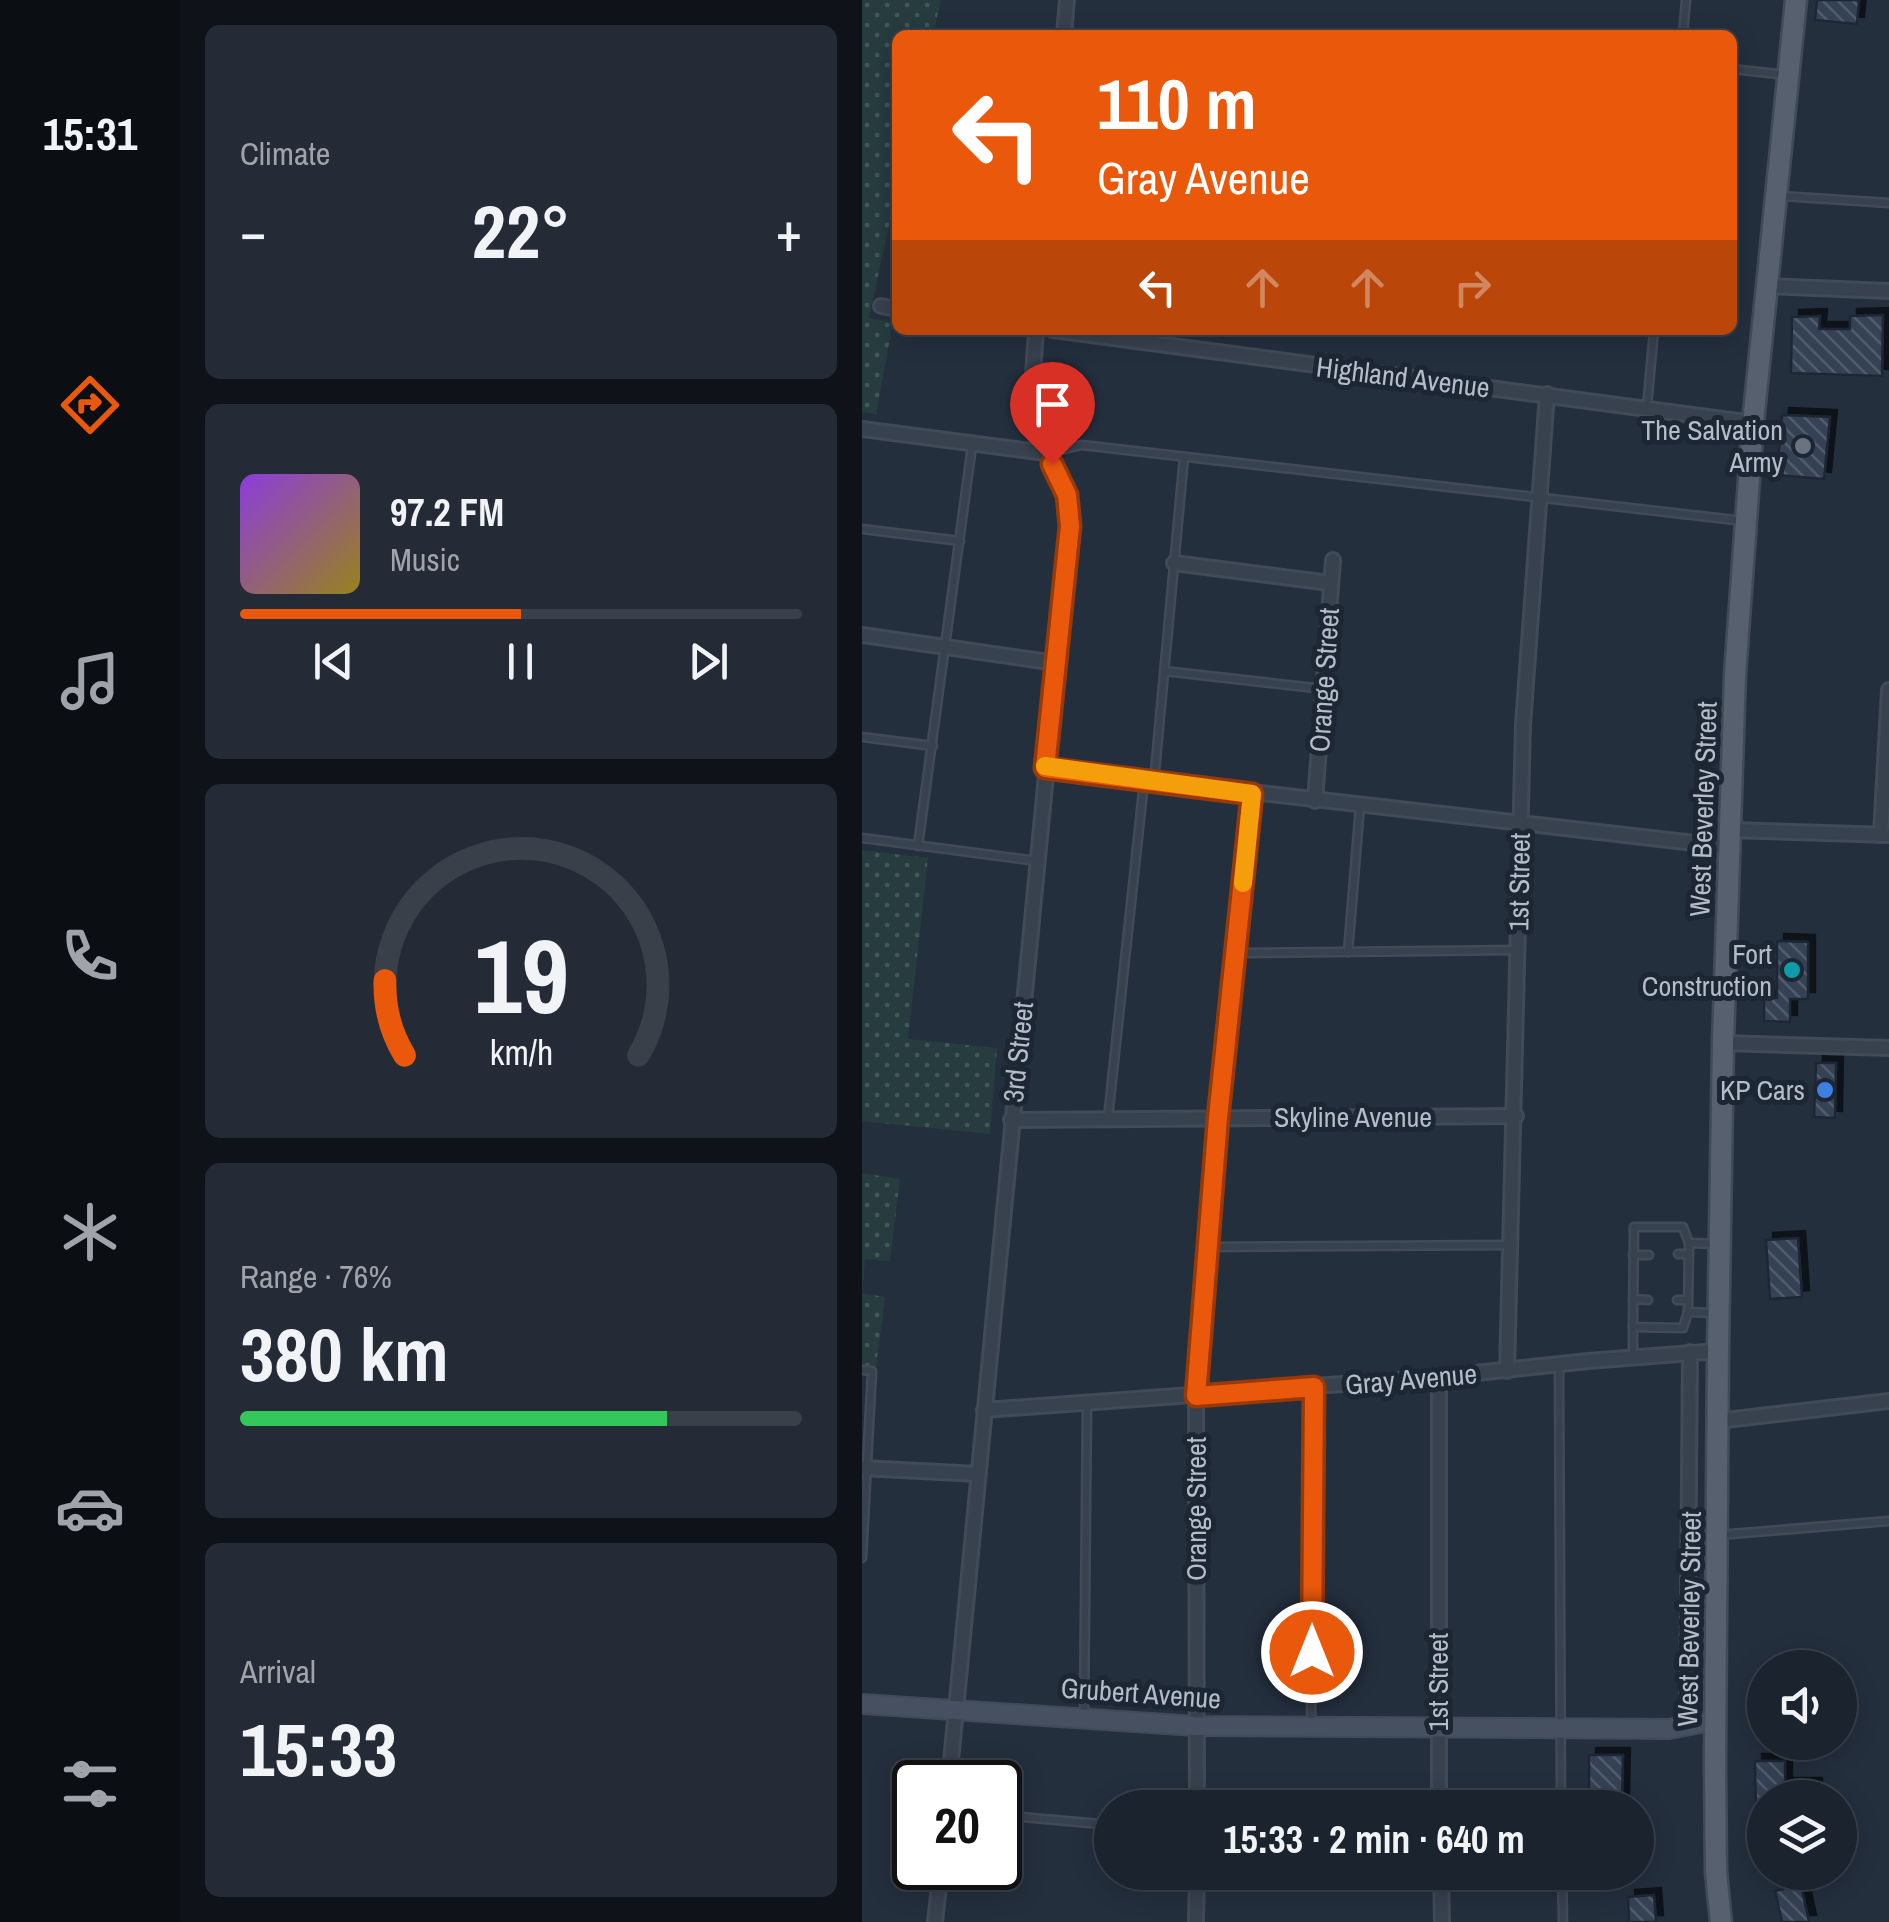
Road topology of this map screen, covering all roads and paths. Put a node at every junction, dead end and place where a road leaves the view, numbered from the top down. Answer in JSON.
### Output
{"nodes":[{"id":1,"x":1066,"y":0,"type":"edge"},
{"id":2,"x":1686,"y":0,"type":"edge"},
{"id":3,"x":1796,"y":0,"type":"edge"},
{"id":4,"x":1064,"y":30,"type":"edge"},
{"id":5,"x":1683,"y":30,"type":"edge"},
{"id":6,"x":1737,"y":70,"type":"edge"},
{"id":7,"x":1788,"y":75,"type":"junction"},
{"id":8,"x":1775,"y":196,"type":"junction"},
{"id":9,"x":1888,"y":202,"type":"edge"},
{"id":10,"x":1766,"y":286,"type":"junction"},
{"id":11,"x":1888,"y":291,"type":"edge"},
{"id":12,"x":881,"y":306,"type":"dead end"},
{"id":13,"x":892,"y":307,"type":"edge"},
{"id":14,"x":1036,"y":335,"type":"edge"},
{"id":15,"x":1090,"y":335,"type":"edge"},
{"id":16,"x":1654,"y":335,"type":"edge"},
{"id":17,"x":1547,"y":394,"type":"junction"},
{"id":18,"x":1647,"y":408,"type":"junction"},
{"id":19,"x":1753,"y":423,"type":"junction"},
{"id":20,"x":862,"y":429,"type":"edge"},
{"id":21,"x":973,"y":444,"type":"junction"},
{"id":22,"x":1046,"y":453,"type":"junction"},
{"id":23,"x":1184,"y":456,"type":"junction"},
{"id":24,"x":1538,"y":497,"type":"junction"},
{"id":25,"x":1746,"y":521,"type":"junction"},
{"id":26,"x":862,"y":528,"type":"edge"},
{"id":27,"x":960,"y":541,"type":"junction"},
{"id":28,"x":1332,"y":560,"type":"dead end"},
{"id":29,"x":1174,"y":563,"type":"junction"},
{"id":30,"x":1330,"y":583,"type":"junction"},
{"id":31,"x":862,"y":635,"type":"edge"},
{"id":32,"x":945,"y":647,"type":"junction"},
{"id":33,"x":1056,"y":663,"type":"junction"},
{"id":34,"x":1164,"y":671,"type":"junction"},
{"id":35,"x":1325,"y":690,"type":"junction"},
{"id":36,"x":1888,"y":690,"type":"edge"},
{"id":37,"x":862,"y":737,"type":"edge"},
{"id":38,"x":933,"y":746,"type":"junction"},
{"id":39,"x":1045,"y":768,"type":"junction"},
{"id":40,"x":1149,"y":782,"type":"junction"},
{"id":41,"x":1252,"y":794,"type":"junction"},
{"id":42,"x":1316,"y":801,"type":"junction"},
{"id":43,"x":1360,"y":806,"type":"junction"},
{"id":44,"x":1520,"y":822,"type":"junction"},
{"id":45,"x":1885,"y":835,"type":"edge"},
{"id":46,"x":862,"y":838,"type":"edge"},
{"id":47,"x":1729,"y":838,"type":"junction"},
{"id":48,"x":918,"y":846,"type":"junction"},
{"id":49,"x":1036,"y":861,"type":"junction"},
{"id":50,"x":1518,"y":950,"type":"junction"},
{"id":51,"x":1348,"y":952,"type":"junction"},
{"id":52,"x":1235,"y":953,"type":"junction"},
{"id":53,"x":1722,"y":1043,"type":"junction"},
{"id":54,"x":1888,"y":1048,"type":"edge"},
{"id":55,"x":1516,"y":1116,"type":"junction"},
{"id":56,"x":1218,"y":1118,"type":"junction"},
{"id":57,"x":1108,"y":1119,"type":"junction"},
{"id":58,"x":1011,"y":1120,"type":"junction"},
{"id":59,"x":1689,"y":1243,"type":"junction"},
{"id":60,"x":1720,"y":1244,"type":"junction"},
{"id":61,"x":1512,"y":1245,"type":"junction"},
{"id":62,"x":1208,"y":1247,"type":"junction"},
{"id":63,"x":1678,"y":1254,"type":"dead end"},
{"id":64,"x":1689,"y":1254,"type":"junction"},
{"id":65,"x":1634,"y":1255,"type":"junction"},
{"id":66,"x":1648,"y":1255,"type":"dead end"},
{"id":67,"x":1633,"y":1299,"type":"junction"},
{"id":68,"x":1648,"y":1300,"type":"dead end"},
{"id":69,"x":1677,"y":1300,"type":"dead end"},
{"id":70,"x":1688,"y":1300,"type":"junction"},
{"id":71,"x":1688,"y":1312,"type":"junction"},
{"id":72,"x":1719,"y":1313,"type":"junction"},
{"id":73,"x":1632,"y":1328,"type":"junction"},
{"id":74,"x":1718,"y":1351,"type":"junction"},
{"id":75,"x":1690,"y":1352,"type":"junction"},
{"id":76,"x":1633,"y":1357,"type":"junction"},
{"id":77,"x":1559,"y":1364,"type":"junction"},
{"id":78,"x":862,"y":1370,"type":"edge"},
{"id":79,"x":1508,"y":1371,"type":"junction"},
{"id":80,"x":1439,"y":1377,"type":"junction"},
{"id":81,"x":1314,"y":1387,"type":"junction"},
{"id":82,"x":1196,"y":1396,"type":"junction"},
{"id":83,"x":1888,"y":1401,"type":"edge"},
{"id":84,"x":1087,"y":1404,"type":"junction"},
{"id":85,"x":984,"y":1410,"type":"junction"},
{"id":86,"x":1718,"y":1422,"type":"junction"},
{"id":87,"x":864,"y":1468,"type":"edge"},
{"id":88,"x":978,"y":1474,"type":"junction"},
{"id":89,"x":1888,"y":1521,"type":"edge"},
{"id":90,"x":1718,"y":1535,"type":"junction"},
{"id":91,"x":862,"y":1558,"type":"edge"},
{"id":92,"x":862,"y":1704,"type":"edge"},
{"id":93,"x":955,"y":1708,"type":"junction"},
{"id":94,"x":1084,"y":1717,"type":"junction"},
{"id":95,"x":1716,"y":1720,"type":"junction"},
{"id":96,"x":1687,"y":1725,"type":"junction"},
{"id":97,"x":1196,"y":1726,"type":"junction"},
{"id":98,"x":1311,"y":1727,"type":"junction"},
{"id":99,"x":1438,"y":1728,"type":"junction"},
{"id":100,"x":1560,"y":1729,"type":"junction"},
{"id":101,"x":951,"y":1760,"type":"edge"},
{"id":102,"x":1197,"y":1790,"type":"edge"},
{"id":103,"x":1439,"y":1790,"type":"edge"},
{"id":104,"x":1561,"y":1790,"type":"edge"},
{"id":105,"x":1022,"y":1817,"type":"edge"},
{"id":106,"x":1094,"y":1824,"type":"edge"},
{"id":107,"x":939,"y":1890,"type":"edge"},
{"id":108,"x":1197,"y":1890,"type":"edge"},
{"id":109,"x":1441,"y":1890,"type":"edge"},
{"id":110,"x":1562,"y":1890,"type":"edge"},
{"id":111,"x":935,"y":1922,"type":"edge"},
{"id":112,"x":1196,"y":1922,"type":"edge"},
{"id":113,"x":1442,"y":1922,"type":"edge"},
{"id":114,"x":1562,"y":1922,"type":"edge"},
{"id":115,"x":1721,"y":1922,"type":"edge"}],
"edges":[{"from":1,"to":4,"type":"street"},
{"from":2,"to":5,"type":"lane"},
{"from":3,"to":7,"type":"main road","name":"West Beverley Street"},
{"from":6,"to":7,"type":"lane"},
{"from":7,"to":8,"type":"main road","name":"West Beverley Street"},
{"from":8,"to":9,"type":"lane"},
{"from":8,"to":10,"type":"main road","name":"West Beverley Street"},
{"from":10,"to":11,"type":"street"},
{"from":10,"to":19,"type":"main road","name":"West Beverley Street"},
{"from":12,"to":13,"type":"street"},
{"from":14,"to":22,"type":"street","name":"3rd Street"},
{"from":15,"to":17,"type":"street","name":"Highland Avenue"},
{"from":16,"to":18,"type":"lane"},
{"from":17,"to":18,"type":"street","name":"Highland Avenue"},
{"from":17,"to":24,"type":"street","name":"1st Street"},
{"from":18,"to":19,"type":"street","name":"Highland Avenue"},
{"from":19,"to":25,"type":"main road","name":"West Beverley Street"},
{"from":20,"to":21,"type":"street"},
{"from":21,"to":22,"type":"street"},
{"from":21,"to":27,"type":"lane"},
{"from":22,"to":23,"type":"lane"},
{"from":22,"to":33,"type":"street","name":"3rd Street"},
{"from":23,"to":24,"type":"lane"},
{"from":23,"to":29,"type":"lane"},
{"from":24,"to":25,"type":"lane"},
{"from":24,"to":44,"type":"street","name":"1st Street"},
{"from":25,"to":47,"type":"main road","name":"West Beverley Street"},
{"from":26,"to":27,"type":"lane"},
{"from":27,"to":32,"type":"lane"},
{"from":28,"to":30,"type":"street","name":"Orange Street"},
{"from":29,"to":30,"type":"street"},
{"from":29,"to":34,"type":"lane"},
{"from":30,"to":35,"type":"street","name":"Orange Street"},
{"from":31,"to":32,"type":"street"},
{"from":32,"to":33,"type":"street"},
{"from":32,"to":38,"type":"lane"},
{"from":33,"to":39,"type":"street","name":"3rd Street"},
{"from":34,"to":35,"type":"lane"},
{"from":34,"to":40,"type":"lane"},
{"from":35,"to":42,"type":"street","name":"Orange Street"},
{"from":36,"to":45,"type":"street"},
{"from":37,"to":38,"type":"lane"},
{"from":38,"to":48,"type":"lane"},
{"from":39,"to":40,"type":"street"},
{"from":39,"to":49,"type":"street","name":"3rd Street"},
{"from":40,"to":41,"type":"street"},
{"from":40,"to":57,"type":"lane"},
{"from":41,"to":42,"type":"street"},
{"from":41,"to":52,"type":"street","name":"Orange Street"},
{"from":42,"to":43,"type":"street"},
{"from":43,"to":44,"type":"street"},
{"from":43,"to":51,"type":"lane"},
{"from":44,"to":47,"type":"street"},
{"from":44,"to":50,"type":"street","name":"1st Street"},
{"from":45,"to":47,"type":"street"},
{"from":46,"to":48,"type":"lane"},
{"from":47,"to":53,"type":"main road","name":"West Beverley Street"},
{"from":48,"to":49,"type":"lane"},
{"from":49,"to":58,"type":"street","name":"3rd Street"},
{"from":50,"to":51,"type":"lane"},
{"from":50,"to":55,"type":"street","name":"1st Street"},
{"from":51,"to":52,"type":"lane"},
{"from":52,"to":56,"type":"street","name":"Orange Street"},
{"from":53,"to":54,"type":"street"},
{"from":53,"to":60,"type":"main road","name":"West Beverley Street"},
{"from":55,"to":56,"type":"street","name":"Skyline Avenue"},
{"from":55,"to":61,"type":"street","name":"1st Street"},
{"from":56,"to":57,"type":"street","name":"Skyline Avenue"},
{"from":56,"to":62,"type":"street","name":"Orange Street"},
{"from":57,"to":58,"type":"street","name":"Skyline Avenue"},
{"from":58,"to":85,"type":"street","name":"3rd Street"},
{"from":59,"to":60,"type":"lane"},
{"from":59,"to":64,"type":"lane"},
{"from":59,"to":65,"type":"lane"},
{"from":60,"to":72,"type":"main road","name":"West Beverley Street"},
{"from":61,"to":62,"type":"lane"},
{"from":61,"to":79,"type":"street","name":"1st Street"},
{"from":62,"to":82,"type":"street","name":"Orange Street"},
{"from":63,"to":64,"type":"lane"},
{"from":64,"to":70,"type":"lane"},
{"from":65,"to":66,"type":"lane"},
{"from":65,"to":67,"type":"lane"},
{"from":67,"to":68,"type":"lane"},
{"from":67,"to":73,"type":"lane"},
{"from":69,"to":70,"type":"lane"},
{"from":70,"to":71,"type":"lane"},
{"from":71,"to":72,"type":"lane"},
{"from":71,"to":73,"type":"lane"},
{"from":72,"to":74,"type":"main road","name":"West Beverley Street"},
{"from":73,"to":76,"type":"lane"},
{"from":74,"to":75,"type":"street","name":"Gray Avenue"},
{"from":74,"to":86,"type":"main road","name":"West Beverley Street"},
{"from":75,"to":76,"type":"street","name":"Gray Avenue"},
{"from":75,"to":96,"type":"street","name":"West Beverley Street"},
{"from":76,"to":77,"type":"street","name":"Gray Avenue"},
{"from":77,"to":79,"type":"street","name":"Gray Avenue"},
{"from":77,"to":100,"type":"lane"},
{"from":78,"to":87,"type":"lane"},
{"from":79,"to":80,"type":"street","name":"Gray Avenue"},
{"from":80,"to":81,"type":"street","name":"Gray Avenue"},
{"from":80,"to":99,"type":"street","name":"1st Street"},
{"from":81,"to":82,"type":"street","name":"Gray Avenue"},
{"from":81,"to":98,"type":"lane"},
{"from":82,"to":84,"type":"street","name":"Gray Avenue"},
{"from":82,"to":97,"type":"street","name":"Orange Street"},
{"from":83,"to":86,"type":"street"},
{"from":84,"to":85,"type":"street","name":"Gray Avenue"},
{"from":84,"to":94,"type":"lane"},
{"from":85,"to":88,"type":"street","name":"3rd Street"},
{"from":86,"to":90,"type":"main road","name":"West Beverley Street"},
{"from":87,"to":88,"type":"street"},
{"from":87,"to":91,"type":"lane"},
{"from":88,"to":93,"type":"street","name":"3rd Street"},
{"from":89,"to":90,"type":"lane"},
{"from":90,"to":95,"type":"main road","name":"West Beverley Street"},
{"from":92,"to":93,"type":"street","name":"Grubert Avenue"},
{"from":93,"to":94,"type":"street","name":"Grubert Avenue"},
{"from":93,"to":101,"type":"street","name":"3rd Street"},
{"from":94,"to":97,"type":"street","name":"Grubert Avenue"},
{"from":95,"to":96,"type":"street","name":"Grubert Avenue"},
{"from":95,"to":115,"type":"main road","name":"West Beverley Street"},
{"from":96,"to":100,"type":"street","name":"Grubert Avenue"},
{"from":97,"to":98,"type":"street","name":"Grubert Avenue"},
{"from":97,"to":102,"type":"street","name":"Orange Street"},
{"from":98,"to":99,"type":"street","name":"Grubert Avenue"},
{"from":99,"to":100,"type":"street","name":"Grubert Avenue"},
{"from":99,"to":103,"type":"street","name":"1st Street"},
{"from":100,"to":104,"type":"lane"},
{"from":105,"to":106,"type":"lane"},
{"from":107,"to":111,"type":"street"},
{"from":108,"to":112,"type":"street"},
{"from":109,"to":113,"type":"street"},
{"from":110,"to":114,"type":"lane"}]}
